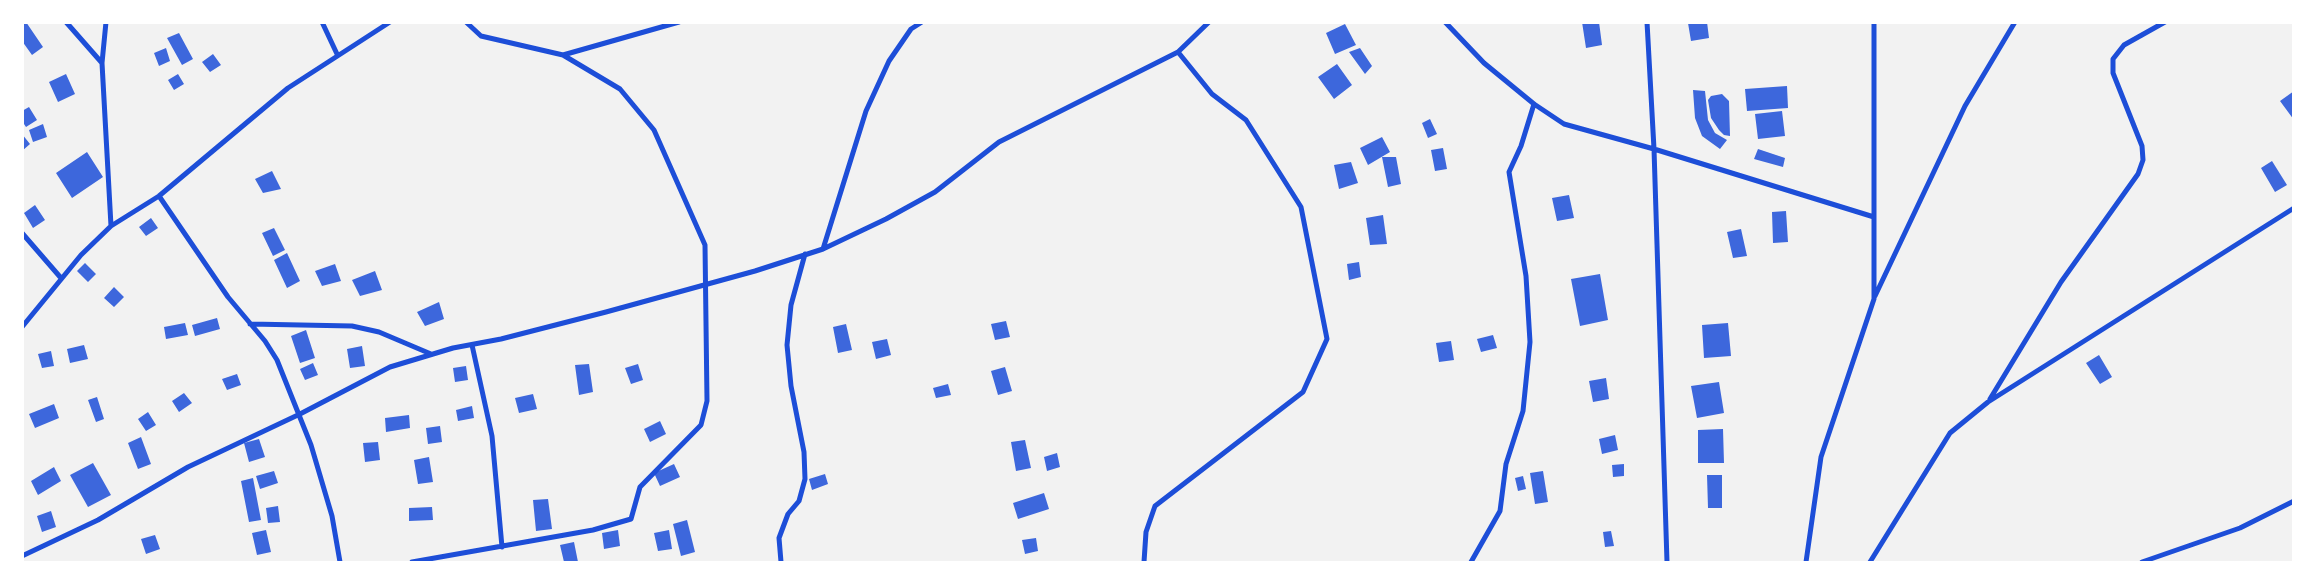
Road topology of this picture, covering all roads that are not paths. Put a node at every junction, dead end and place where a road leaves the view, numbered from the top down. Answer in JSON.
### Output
{"nodes":[{"id":1,"x":66,"y":22,"type":"edge"},
{"id":2,"x":114,"y":22,"type":"edge"},
{"id":3,"x":322,"y":22,"type":"edge"},
{"id":4,"x":390,"y":22,"type":"edge"},
{"id":5,"x":466,"y":22,"type":"edge"},
{"id":6,"x":679,"y":22,"type":"edge"},
{"id":7,"x":908,"y":22,"type":"edge"},
{"id":8,"x":922,"y":22,"type":"edge"},
{"id":9,"x":1209,"y":22,"type":"edge"},
{"id":10,"x":1445,"y":22,"type":"edge"},
{"id":11,"x":1647,"y":22,"type":"edge"},
{"id":12,"x":1874,"y":22,"type":"edge"},
{"id":13,"x":2015,"y":22,"type":"edge"},
{"id":14,"x":2165,"y":22,"type":"edge"},
{"id":15,"x":106,"y":24,"type":"edge"},
{"id":16,"x":911,"y":29,"type":"junction"},
{"id":17,"x":1178,"y":52,"type":"junction"},
{"id":18,"x":337,"y":54,"type":"junction"},
{"id":19,"x":564,"y":55,"type":"junction"},
{"id":20,"x":102,"y":63,"type":"junction"},
{"id":21,"x":1534,"y":104,"type":"junction"},
{"id":22,"x":1654,"y":149,"type":"junction"},
{"id":23,"x":159,"y":196,"type":"junction"},
{"id":24,"x":2294,"y":208,"type":"edge"},
{"id":25,"x":1874,"y":217,"type":"junction"},
{"id":26,"x":111,"y":226,"type":"junction"},
{"id":27,"x":22,"y":233,"type":"edge"},
{"id":28,"x":823,"y":249,"type":"junction"},
{"id":29,"x":805,"y":254,"type":"junction"},
{"id":30,"x":61,"y":278,"type":"junction"},
{"id":31,"x":706,"y":285,"type":"junction"},
{"id":32,"x":1874,"y":299,"type":"junction"},
{"id":33,"x":250,"y":324,"type":"junction"},
{"id":34,"x":22,"y":327,"type":"edge"},
{"id":35,"x":472,"y":345,"type":"junction"},
{"id":36,"x":431,"y":355,"type":"junction"},
{"id":37,"x":1988,"y":402,"type":"junction"},
{"id":38,"x":300,"y":414,"type":"junction"},
{"id":39,"x":2294,"y":501,"type":"edge"},
{"id":40,"x":502,"y":546,"type":"junction"},
{"id":41,"x":22,"y":556,"type":"edge"},
{"id":42,"x":340,"y":562,"type":"edge"},
{"id":43,"x":412,"y":562,"type":"edge"},
{"id":44,"x":781,"y":562,"type":"edge"},
{"id":45,"x":1144,"y":562,"type":"edge"},
{"id":46,"x":1471,"y":562,"type":"edge"},
{"id":47,"x":1667,"y":562,"type":"edge"},
{"id":48,"x":1806,"y":562,"type":"edge"},
{"id":49,"x":1870,"y":562,"type":"edge"},
{"id":50,"x":2142,"y":562,"type":"edge"}],
"edges":[{"from":1,"to":20,"type":"street"},
{"from":2,"to":15,"type":"street"},
{"from":3,"to":18,"type":"street"},
{"from":4,"to":18,"type":"street"},
{"from":5,"to":19,"type":"street"},
{"from":6,"to":19,"type":"street"},
{"from":7,"to":16,"type":"street"},
{"from":8,"to":16,"type":"street"},
{"from":9,"to":17,"type":"street"},
{"from":10,"to":21,"type":"street"},
{"from":11,"to":22,"type":"street"},
{"from":12,"to":25,"type":"street"},
{"from":13,"to":32,"type":"street"},
{"from":14,"to":37,"type":"street"},
{"from":15,"to":20,"type":"street"},
{"from":16,"to":28,"type":"street"},
{"from":17,"to":28,"type":"street"},
{"from":17,"to":45,"type":"street"},
{"from":18,"to":23,"type":"street"},
{"from":19,"to":31,"type":"street"},
{"from":20,"to":26,"type":"street"},
{"from":21,"to":22,"type":"street"},
{"from":21,"to":46,"type":"street"},
{"from":22,"to":25,"type":"street"},
{"from":22,"to":47,"type":"street"},
{"from":23,"to":26,"type":"street"},
{"from":23,"to":33,"type":"street"},
{"from":24,"to":37,"type":"street"},
{"from":25,"to":32,"type":"street"},
{"from":26,"to":30,"type":"street"},
{"from":27,"to":30,"type":"street"},
{"from":28,"to":29,"type":"street"},
{"from":29,"to":31,"type":"street"},
{"from":29,"to":44,"type":"street"},
{"from":30,"to":34,"type":"street"},
{"from":31,"to":35,"type":"street"},
{"from":31,"to":40,"type":"street"},
{"from":32,"to":48,"type":"street"},
{"from":33,"to":36,"type":"street"},
{"from":33,"to":38,"type":"street"},
{"from":35,"to":36,"type":"street"},
{"from":35,"to":40,"type":"street"},
{"from":36,"to":38,"type":"street"},
{"from":37,"to":49,"type":"street"},
{"from":38,"to":41,"type":"street"},
{"from":38,"to":42,"type":"street"},
{"from":39,"to":50,"type":"street"},
{"from":40,"to":43,"type":"street"}]}
